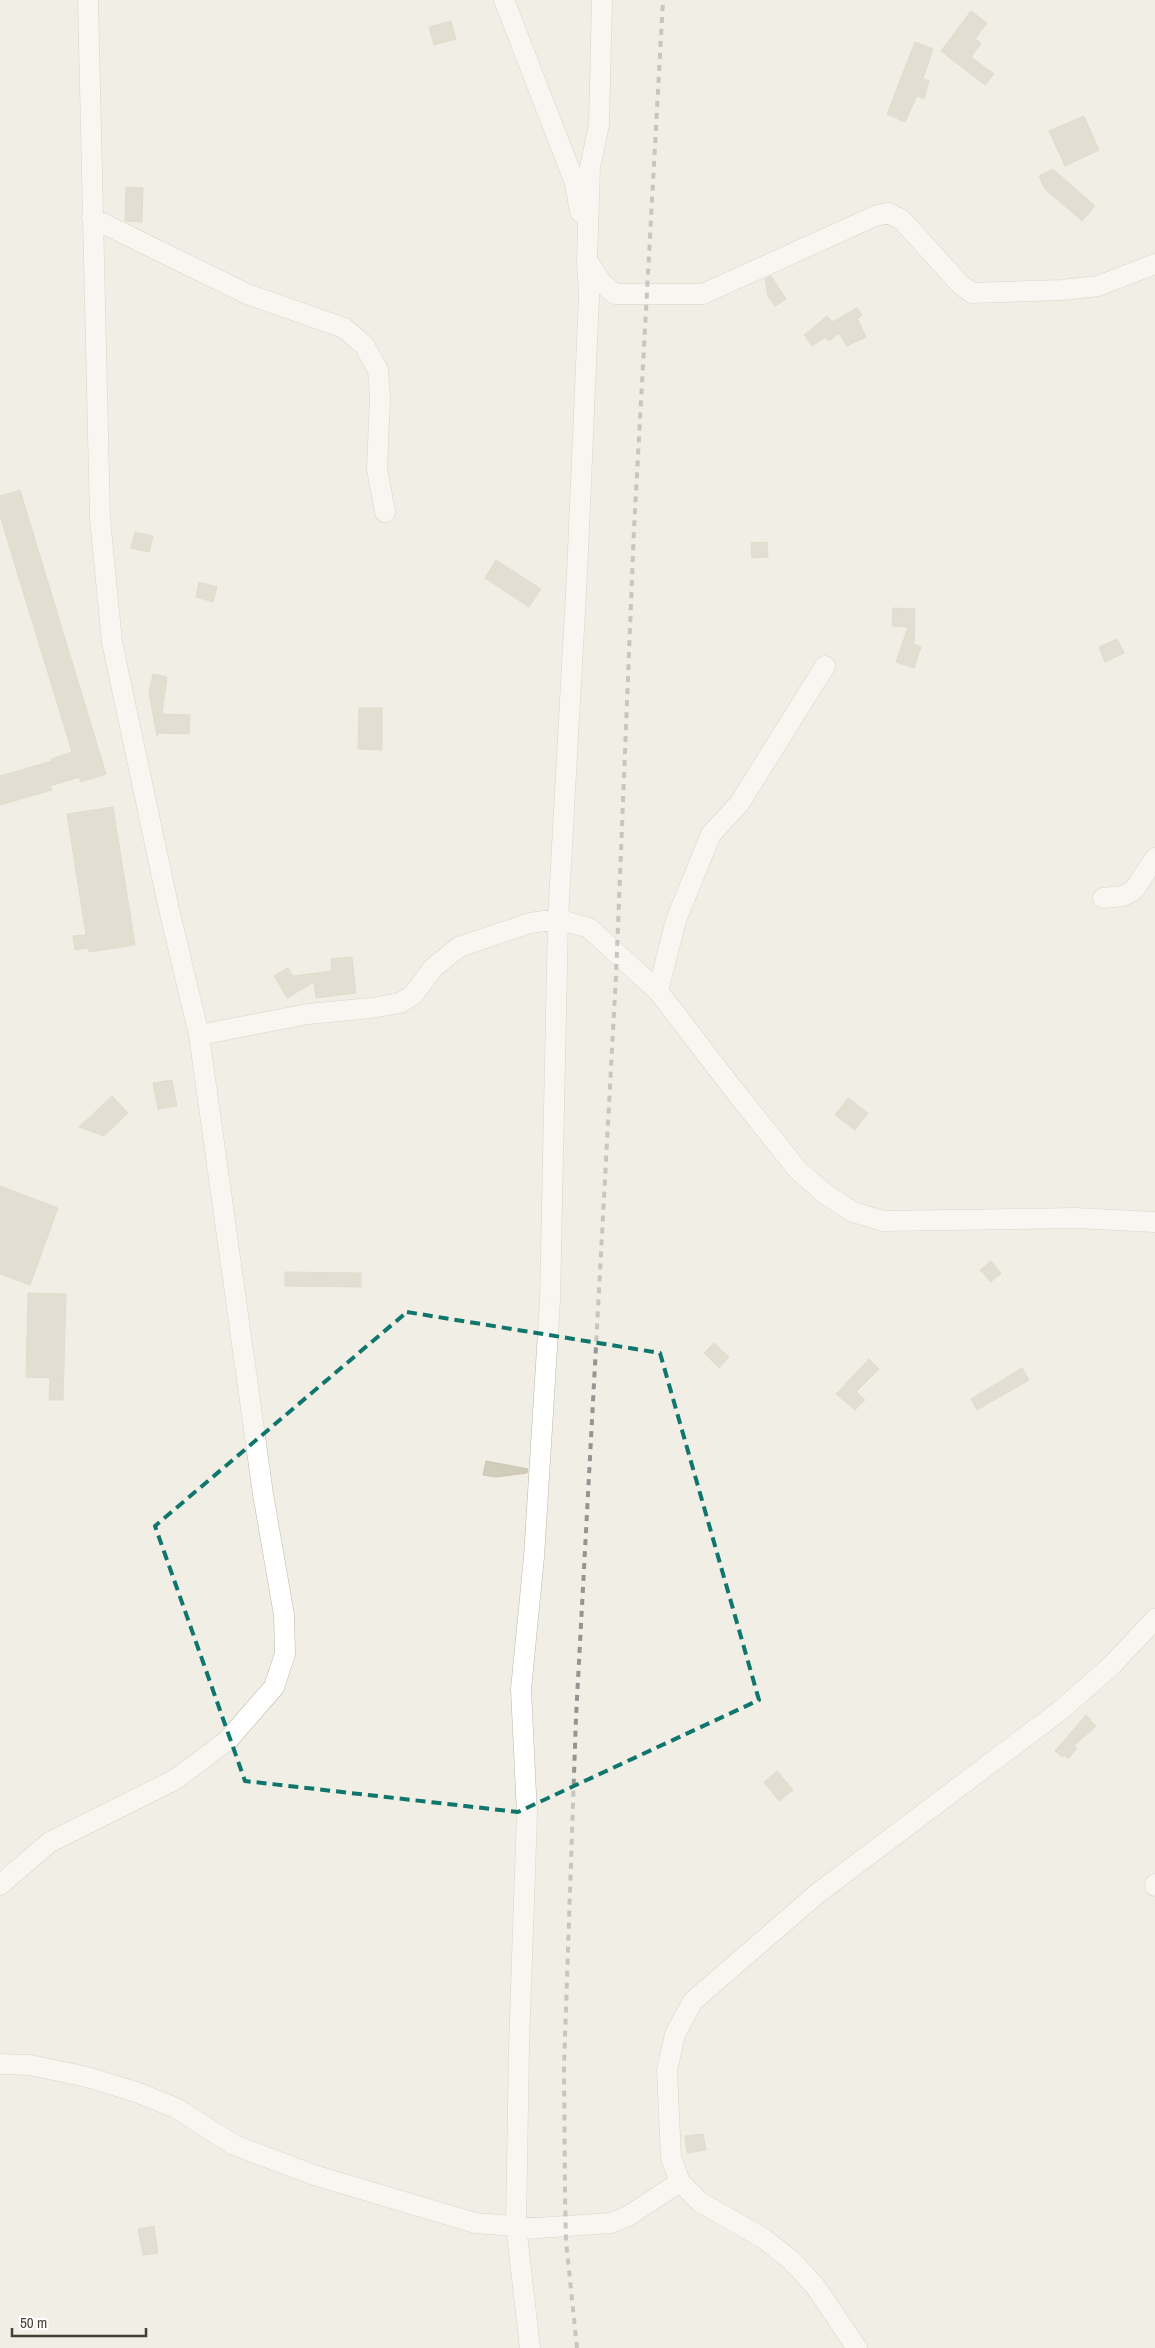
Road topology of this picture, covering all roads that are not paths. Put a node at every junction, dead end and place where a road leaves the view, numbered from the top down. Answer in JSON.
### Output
{"nodes":[{"id":1,"x":88,"y":0,"type":"edge"},
{"id":2,"x":504,"y":0,"type":"edge"},
{"id":3,"x":602,"y":0,"type":"edge"},
{"id":4,"x":92,"y":218,"type":"junction"},
{"id":5,"x":587,"y":260,"type":"junction"},
{"id":6,"x":1155,"y":264,"type":"edge"},
{"id":7,"x":385,"y":512,"type":"dead end"},
{"id":8,"x":825,"y":666,"type":"dead end"},
{"id":9,"x":1155,"y":858,"type":"edge"},
{"id":10,"x":1103,"y":898,"type":"dead end"},
{"id":11,"x":558,"y":919,"type":"junction"},
{"id":12,"x":658,"y":991,"type":"junction"},
{"id":13,"x":199,"y":1035,"type":"junction"},
{"id":14,"x":1155,"y":1222,"type":"edge"},
{"id":15,"x":1155,"y":1619,"type":"edge"},
{"id":16,"x":0,"y":1886,"type":"edge"},
{"id":17,"x":0,"y":2064,"type":"edge"},
{"id":18,"x":680,"y":2182,"type":"junction"},
{"id":19,"x":516,"y":2226,"type":"junction"},
{"id":20,"x":530,"y":2348,"type":"edge"},
{"id":21,"x":857,"y":2348,"type":"edge"}],
"edges":[{"from":1,"to":4,"type":"street"},
{"from":2,"to":5,"type":"street"},
{"from":3,"to":5,"type":"street"},
{"from":4,"to":7,"type":"street"},
{"from":4,"to":13,"type":"street"},
{"from":5,"to":6,"type":"street"},
{"from":5,"to":11,"type":"street"},
{"from":8,"to":12,"type":"street"},
{"from":9,"to":10,"type":"street"},
{"from":11,"to":12,"type":"street"},
{"from":11,"to":13,"type":"street"},
{"from":11,"to":19,"type":"street"},
{"from":12,"to":14,"type":"street"},
{"from":13,"to":16,"type":"street"},
{"from":15,"to":18,"type":"street"},
{"from":17,"to":19,"type":"street"},
{"from":18,"to":19,"type":"street"},
{"from":18,"to":21,"type":"street"},
{"from":19,"to":20,"type":"street"}]}
